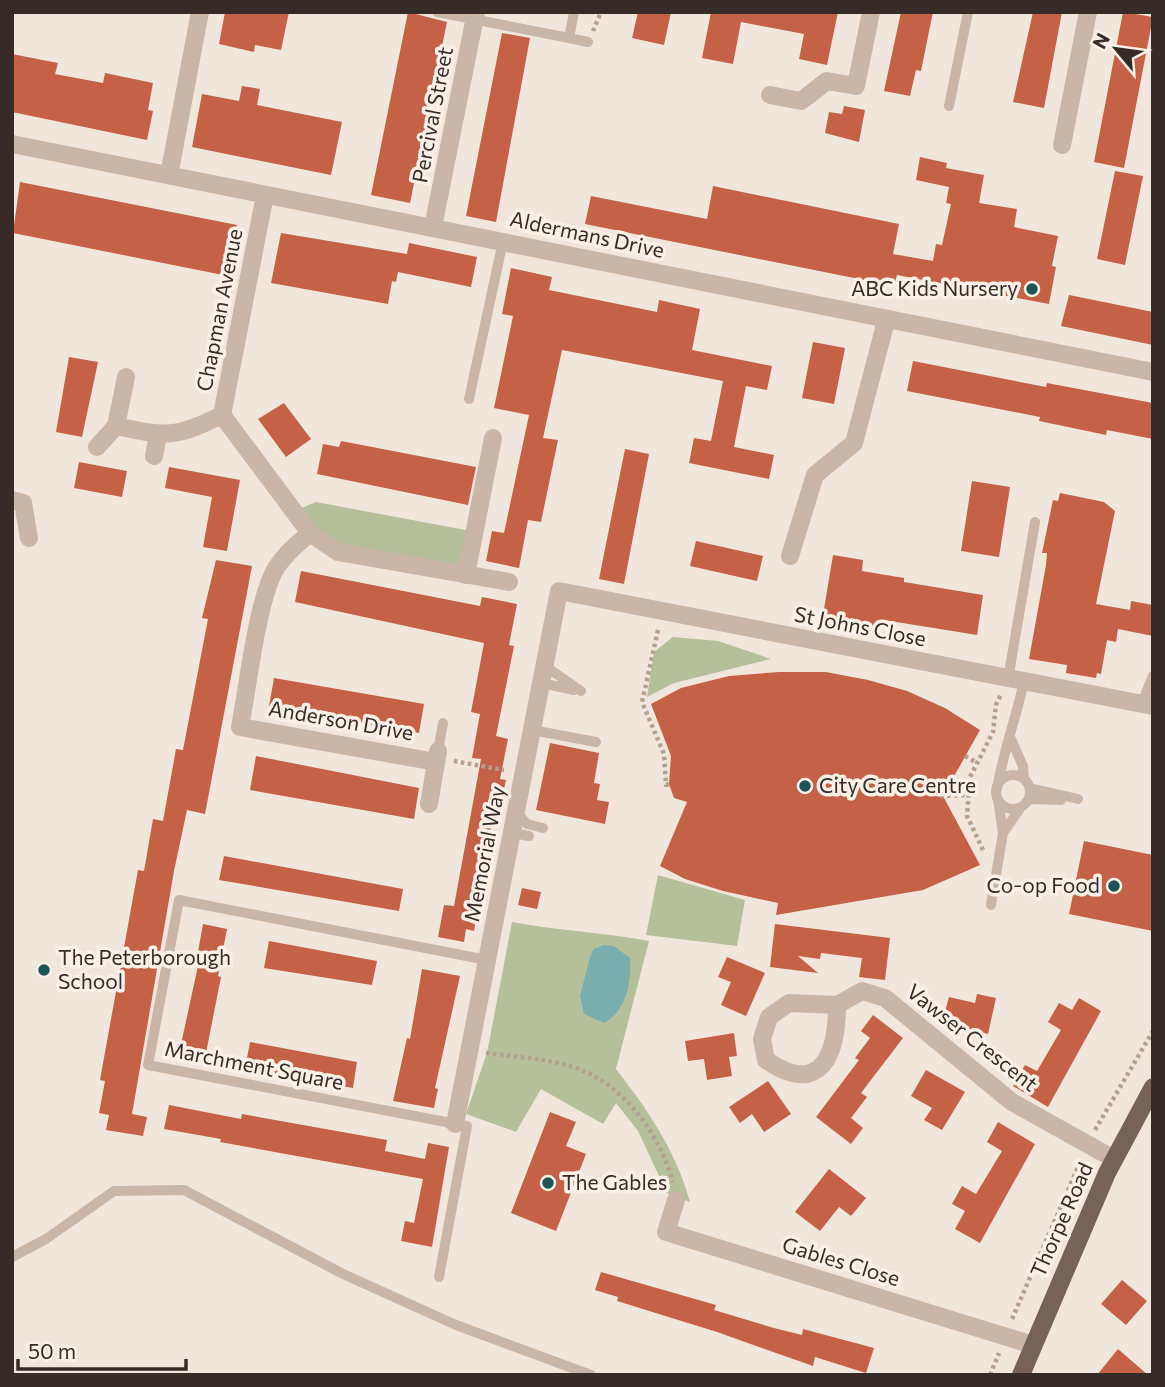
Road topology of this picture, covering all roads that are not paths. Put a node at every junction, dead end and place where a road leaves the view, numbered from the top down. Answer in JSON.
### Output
{"nodes":[{"id":1,"x":200,"y":12,"type":"edge"},
{"id":2,"x":437,"y":12,"type":"edge"},
{"id":3,"x":574,"y":12,"type":"edge"},
{"id":4,"x":872,"y":12,"type":"edge"},
{"id":5,"x":968,"y":12,"type":"edge"},
{"id":6,"x":1088,"y":12,"type":"edge"},
{"id":7,"x":476,"y":16,"type":"edge"},
{"id":8,"x":569,"y":38,"type":"junction"},
{"id":9,"x":588,"y":42,"type":"dead end"},
{"id":10,"x":770,"y":95,"type":"dead end"},
{"id":11,"x":950,"y":106,"type":"dead end"},
{"id":12,"x":12,"y":144,"type":"edge"},
{"id":13,"x":1062,"y":145,"type":"dead end"},
{"id":14,"x":169,"y":175,"type":"junction"},
{"id":15,"x":265,"y":195,"type":"junction"},
{"id":16,"x":433,"y":227,"type":"junction"},
{"id":17,"x":503,"y":241,"type":"junction"},
{"id":18,"x":886,"y":321,"type":"junction"},
{"id":19,"x":1153,"y":372,"type":"edge"},
{"id":20,"x":126,"y":377,"type":"dead end"},
{"id":21,"x":469,"y":400,"type":"dead end"},
{"id":22,"x":222,"y":415,"type":"junction"},
{"id":23,"x":116,"y":426,"type":"junction"},
{"id":24,"x":158,"y":435,"type":"junction"},
{"id":25,"x":493,"y":438,"type":"dead end"},
{"id":26,"x":97,"y":447,"type":"dead end"},
{"id":27,"x":154,"y":456,"type":"dead end"},
{"id":28,"x":12,"y":500,"type":"edge"},
{"id":29,"x":1035,"y":522,"type":"dead end"},
{"id":30,"x":310,"y":533,"type":"junction"},
{"id":31,"x":29,"y":538,"type":"dead end"},
{"id":32,"x":790,"y":556,"type":"dead end"},
{"id":33,"x":466,"y":575,"type":"junction"},
{"id":34,"x":509,"y":582,"type":"dead end"},
{"id":35,"x":559,"y":592,"type":"joint"},
{"id":36,"x":1153,"y":676,"type":"edge"},
{"id":37,"x":1016,"y":680,"type":"junction"},
{"id":38,"x":1147,"y":704,"type":"edge"},
{"id":39,"x":443,"y":723,"type":"dead end"},
{"id":40,"x":532,"y":730,"type":"junction"},
{"id":41,"x":1011,"y":739,"type":"junction"},
{"id":42,"x":596,"y":742,"type":"dead end"},
{"id":43,"x":437,"y":757,"type":"junction"},
{"id":44,"x":1026,"y":793,"type":"junction"},
{"id":45,"x":998,"y":794,"type":"junction"},
{"id":46,"x":429,"y":804,"type":"dead end"},
{"id":47,"x":517,"y":813,"type":"junction"},
{"id":48,"x":543,"y":828,"type":"dead end"},
{"id":49,"x":1003,"y":833,"type":"junction"},
{"id":50,"x":991,"y":905,"type":"dead end"},
{"id":51,"x":487,"y":960,"type":"junction"},
{"id":52,"x":837,"y":1005,"type":"junction"},
{"id":53,"x":1153,"y":1087,"type":"edge"},
{"id":54,"x":455,"y":1125,"type":"junction"},
{"id":55,"x":1114,"y":1159,"type":"junction"},
{"id":56,"x":676,"y":1200,"type":"road end"},
{"id":57,"x":12,"y":1257,"type":"edge"},
{"id":58,"x":439,"y":1278,"type":"dead end"},
{"id":59,"x":1033,"y":1345,"type":"junction"},
{"id":60,"x":591,"y":1375,"type":"edge"},
{"id":61,"x":1021,"y":1375,"type":"edge"}],
"edges":[{"from":1,"to":14,"type":"street"},
{"from":2,"to":7,"type":"lane"},
{"from":3,"to":8,"type":"lane"},
{"from":4,"to":10,"type":"street"},
{"from":5,"to":11,"type":"lane"},
{"from":6,"to":13,"type":"street"},
{"from":7,"to":8,"type":"lane"},
{"from":7,"to":16,"type":"street","name":"Percival Street"},
{"from":8,"to":9,"type":"lane"},
{"from":12,"to":14,"type":"street","name":"Aldermans Drive"},
{"from":14,"to":15,"type":"street","name":"Aldermans Drive"},
{"from":15,"to":16,"type":"street","name":"Aldermans Drive"},
{"from":15,"to":22,"type":"street","name":"Chapman Avenue"},
{"from":16,"to":17,"type":"street","name":"Aldermans Drive"},
{"from":17,"to":18,"type":"street","name":"Aldermans Drive"},
{"from":17,"to":21,"type":"lane"},
{"from":18,"to":19,"type":"street","name":"Aldermans Drive"},
{"from":18,"to":32,"type":"street"},
{"from":20,"to":23,"type":"street"},
{"from":22,"to":24,"type":"street"},
{"from":22,"to":30,"type":"street","name":"Chapman Avenue"},
{"from":23,"to":24,"type":"street"},
{"from":23,"to":26,"type":"street"},
{"from":24,"to":27,"type":"street"},
{"from":25,"to":33,"type":"street"},
{"from":28,"to":31,"type":"street"},
{"from":29,"to":37,"type":"lane"},
{"from":30,"to":33,"type":"street","name":"Chapman Avenue"},
{"from":30,"to":43,"type":"street","name":"Anderson Drive"},
{"from":33,"to":34,"type":"street","name":"Chapman Avenue"},
{"from":35,"to":37,"type":"street","name":"St Johns Close"},
{"from":35,"to":40,"type":"street","name":"Memorial Way"},
{"from":36,"to":38,"type":"lane"},
{"from":37,"to":38,"type":"street","name":"St Johns Close"},
{"from":37,"to":41,"type":"lane"},
{"from":39,"to":43,"type":"lane"},
{"from":40,"to":42,"type":"lane"},
{"from":40,"to":47,"type":"street","name":"Memorial Way"},
{"from":41,"to":44,"type":"lane"},
{"from":41,"to":45,"type":"lane"},
{"from":43,"to":46,"type":"street","name":"Anderson Drive"},
{"from":44,"to":45,"type":"lane"},
{"from":44,"to":45,"type":"lane"},
{"from":44,"to":49,"type":"lane"},
{"from":45,"to":49,"type":"lane"},
{"from":47,"to":48,"type":"lane"},
{"from":47,"to":51,"type":"street","name":"Memorial Way"},
{"from":49,"to":50,"type":"lane"},
{"from":51,"to":54,"type":"street","name":"Memorial Way"},
{"from":51,"to":54,"type":"lane","name":"Marchment Square"},
{"from":52,"to":52,"type":"street","name":"Vawser Crescent"},
{"from":52,"to":55,"type":"street","name":"Vawser Crescent"},
{"from":53,"to":55,"type":"main road","name":"Thorpe Road"},
{"from":54,"to":58,"type":"lane"},
{"from":55,"to":59,"type":"main road","name":"Thorpe Road"},
{"from":56,"to":59,"type":"street","name":"Gables Close"},
{"from":57,"to":60,"type":"lane"},
{"from":59,"to":61,"type":"main road","name":"Thorpe Road"}]}
